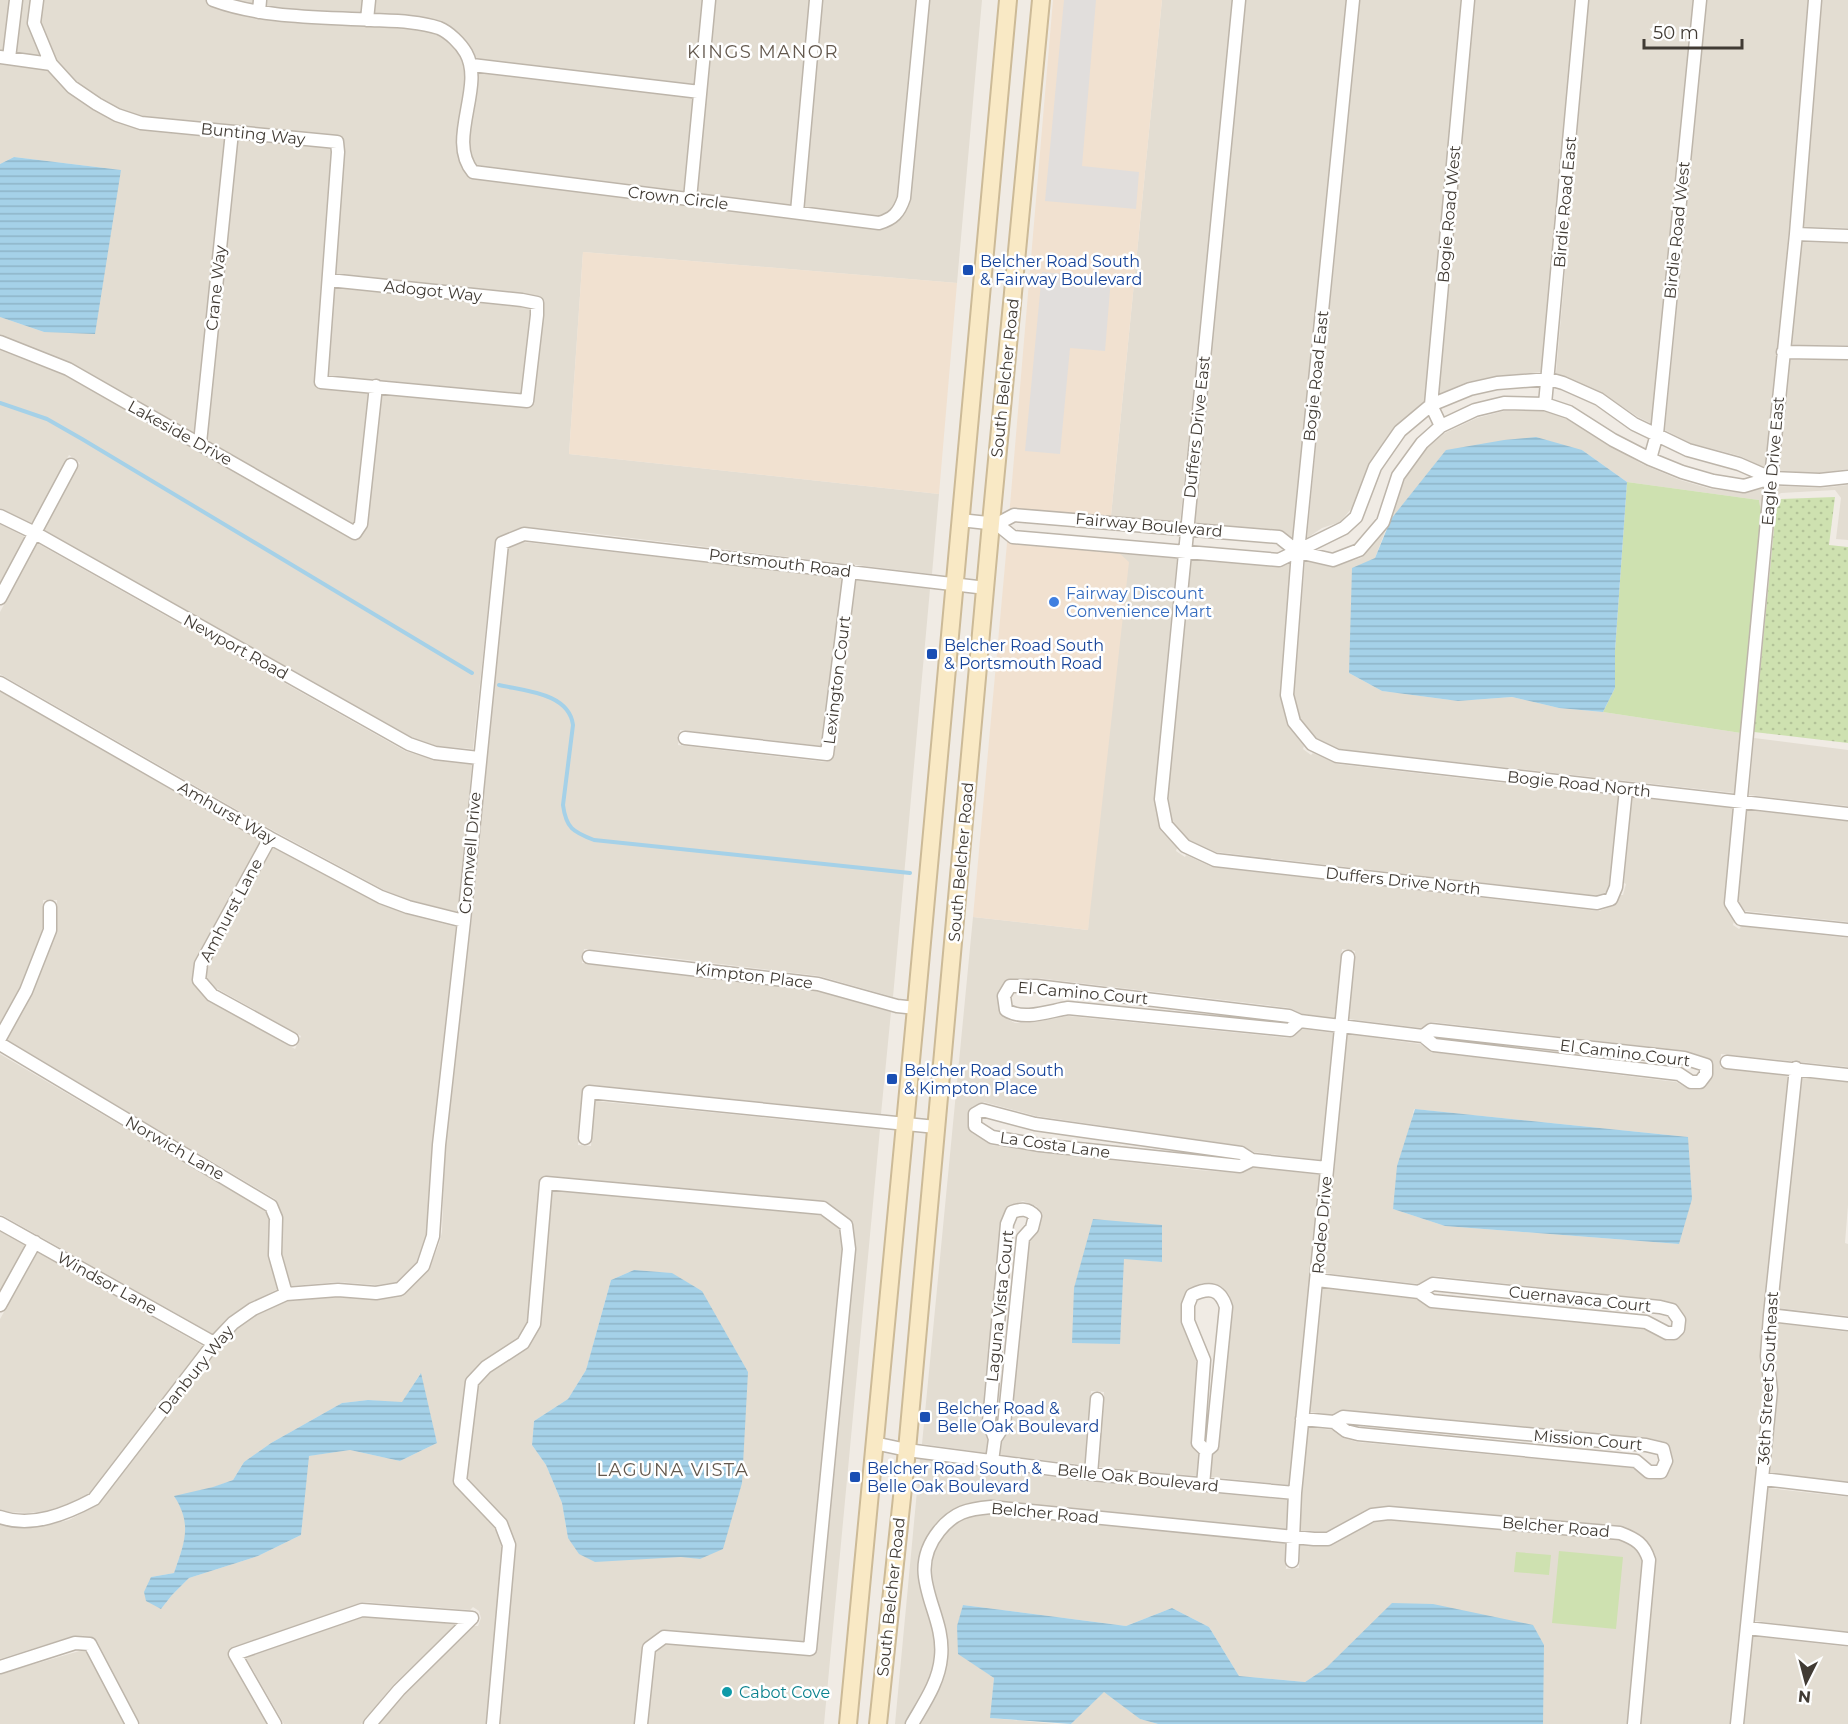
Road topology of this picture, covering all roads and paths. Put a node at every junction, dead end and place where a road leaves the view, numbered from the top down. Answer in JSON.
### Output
{"nodes":[{"id":1,"x":16,"y":0,"type":"edge"},
{"id":2,"x":37,"y":0,"type":"edge"},
{"id":3,"x":213,"y":0,"type":"edge"},
{"id":4,"x":369,"y":0,"type":"edge"},
{"id":5,"x":709,"y":0,"type":"edge"},
{"id":6,"x":816,"y":0,"type":"edge"},
{"id":7,"x":923,"y":0,"type":"edge"},
{"id":8,"x":1008,"y":0,"type":"edge"},
{"id":9,"x":1041,"y":0,"type":"edge"},
{"id":10,"x":1239,"y":0,"type":"edge"},
{"id":11,"x":1353,"y":0,"type":"edge"},
{"id":12,"x":1468,"y":0,"type":"edge"},
{"id":13,"x":1582,"y":0,"type":"edge"},
{"id":14,"x":1700,"y":0,"type":"edge"},
{"id":15,"x":1815,"y":0,"type":"edge"},
{"id":16,"x":260,"y":6,"type":"edge"},
{"id":17,"x":367,"y":20,"type":"junction"},
{"id":18,"x":4,"y":58,"type":"edge"},
{"id":19,"x":51,"y":64,"type":"junction"},
{"id":20,"x":472,"y":65,"type":"junction"},
{"id":21,"x":700,"y":92,"type":"junction"},
{"id":22,"x":232,"y":132,"type":"junction"},
{"id":23,"x":690,"y":199,"type":"junction"},
{"id":24,"x":797,"y":212,"type":"junction"},
{"id":25,"x":1796,"y":234,"type":"junction"},
{"id":26,"x":1848,"y":236,"type":"edge"},
{"id":27,"x":329,"y":280,"type":"junction"},
{"id":28,"x":0,"y":342,"type":"edge"},
{"id":29,"x":1783,"y":352,"type":"junction"},
{"id":30,"x":1848,"y":353,"type":"edge"},
{"id":31,"x":1549,"y":379,"type":"junction"},
{"id":32,"x":376,"y":386,"type":"junction"},
{"id":33,"x":1545,"y":404,"type":"junction"},
{"id":34,"x":1431,"y":405,"type":"junction"},
{"id":35,"x":1441,"y":426,"type":"junction"},
{"id":36,"x":1657,"y":434,"type":"junction"},
{"id":37,"x":200,"y":443,"type":"junction"},
{"id":38,"x":1650,"y":459,"type":"junction"},
{"id":39,"x":71,"y":465,"type":"dead end"},
{"id":40,"x":1848,"y":477,"type":"edge"},
{"id":41,"x":1771,"y":478,"type":"junction"},
{"id":42,"x":0,"y":516,"type":"edge"},
{"id":43,"x":1068,"y":519,"type":"junction"},
{"id":44,"x":960,"y":520,"type":"junction"},
{"id":45,"x":994,"y":523,"type":"junction"},
{"id":46,"x":1187,"y":528,"type":"junction"},
{"id":47,"x":35,"y":533,"type":"junction"},
{"id":48,"x":574,"y":539,"type":"joint"},
{"id":49,"x":1066,"y":542,"type":"junction"},
{"id":50,"x":1185,"y":552,"type":"junction"},
{"id":51,"x":1298,"y":552,"type":"junction"},
{"id":52,"x":850,"y":571,"type":"junction"},
{"id":53,"x":954,"y":584,"type":"junction"},
{"id":54,"x":986,"y":588,"type":"junction"},
{"id":55,"x":0,"y":598,"type":"edge"},
{"id":56,"x":0,"y":683,"type":"edge"},
{"id":57,"x":685,"y":738,"type":"dead end"},
{"id":58,"x":1312,"y":744,"type":"joint"},
{"id":59,"x":479,"y":758,"type":"junction"},
{"id":60,"x":1626,"y":789,"type":"junction"},
{"id":61,"x":1741,"y":801,"type":"junction"},
{"id":62,"x":1848,"y":814,"type":"edge"},
{"id":63,"x":270,"y":838,"type":"junction"},
{"id":64,"x":1185,"y":846,"type":"joint"},
{"id":65,"x":50,"y":907,"type":"dead end"},
{"id":66,"x":464,"y":921,"type":"junction"},
{"id":67,"x":1848,"y":930,"type":"edge"},
{"id":68,"x":589,"y":957,"type":"dead end"},
{"id":69,"x":1348,"y":957,"type":"dead end"},
{"id":70,"x":916,"y":1008,"type":"junction"},
{"id":71,"x":1300,"y":1021,"type":"junction"},
{"id":72,"x":1341,"y":1026,"type":"junction"},
{"id":73,"x":1422,"y":1036,"type":"junction"},
{"id":74,"x":0,"y":1038,"type":"edge"},
{"id":75,"x":292,"y":1039,"type":"dead end"},
{"id":76,"x":0,"y":1044,"type":"edge"},
{"id":77,"x":1727,"y":1062,"type":"dead end"},
{"id":78,"x":1796,"y":1068,"type":"junction"},
{"id":79,"x":1848,"y":1075,"type":"edge"},
{"id":80,"x":905,"y":1124,"type":"junction"},
{"id":81,"x":936,"y":1127,"type":"junction"},
{"id":82,"x":585,"y":1138,"type":"dead end"},
{"id":83,"x":1252,"y":1160,"type":"junction"},
{"id":84,"x":1327,"y":1168,"type":"junction"},
{"id":85,"x":0,"y":1223,"type":"edge"},
{"id":86,"x":433,"y":1236,"type":"joint"},
{"id":87,"x":35,"y":1242,"type":"junction"},
{"id":88,"x":1317,"y":1280,"type":"junction"},
{"id":89,"x":1419,"y":1292,"type":"junction"},
{"id":90,"x":286,"y":1294,"type":"junction"},
{"id":91,"x":0,"y":1305,"type":"edge"},
{"id":92,"x":1770,"y":1315,"type":"junction"},
{"id":93,"x":1848,"y":1324,"type":"edge"},
{"id":94,"x":214,"y":1343,"type":"junction"},
{"id":95,"x":1097,"y":1399,"type":"dead end"},
{"id":96,"x":1302,"y":1419,"type":"junction"},
{"id":97,"x":1334,"y":1422,"type":"junction"},
{"id":98,"x":995,"y":1440,"type":"junction"},
{"id":99,"x":874,"y":1443,"type":"junction"},
{"id":100,"x":907,"y":1450,"type":"junction"},
{"id":101,"x":1206,"y":1451,"type":"junction"},
{"id":102,"x":992,"y":1461,"type":"junction"},
{"id":103,"x":1091,"y":1474,"type":"junction"},
{"id":104,"x":1762,"y":1479,"type":"junction"},
{"id":105,"x":1203,"y":1485,"type":"junction"},
{"id":106,"x":1848,"y":1489,"type":"edge"},
{"id":107,"x":1295,"y":1493,"type":"junction"},
{"id":108,"x":0,"y":1518,"type":"edge"},
{"id":109,"x":1292,"y":1536,"type":"junction"},
{"id":110,"x":1292,"y":1561,"type":"dead end"},
{"id":111,"x":1748,"y":1628,"type":"junction"},
{"id":112,"x":1848,"y":1639,"type":"edge"},
{"id":113,"x":0,"y":1666,"type":"edge"},
{"id":114,"x":132,"y":1724,"type":"edge"},
{"id":115,"x":276,"y":1724,"type":"edge"},
{"id":116,"x":370,"y":1724,"type":"edge"},
{"id":117,"x":493,"y":1724,"type":"edge"},
{"id":118,"x":641,"y":1724,"type":"edge"},
{"id":119,"x":848,"y":1724,"type":"edge"},
{"id":120,"x":878,"y":1724,"type":"edge"},
{"id":121,"x":912,"y":1724,"type":"edge"},
{"id":122,"x":1634,"y":1724,"type":"edge"},
{"id":123,"x":1737,"y":1724,"type":"edge"}],
"edges":[{"from":1,"to":18,"type":"street"},
{"from":2,"to":19,"type":"street","name":"Bunting Way"},
{"from":3,"to":16,"type":"street"},
{"from":4,"to":17,"type":"street"},
{"from":5,"to":21,"type":"street"},
{"from":6,"to":24,"type":"street"},
{"from":7,"to":24,"type":"street","name":"Crown Circle"},
{"from":8,"to":44,"type":"main road","name":"South Belcher Road"},
{"from":9,"to":45,"type":"main road","name":"South Belcher Road"},
{"from":10,"to":46,"type":"street","name":"Duffers Drive East"},
{"from":11,"to":51,"type":"street","name":"Bogie Road East"},
{"from":12,"to":34,"type":"street","name":"Bogie Road West"},
{"from":13,"to":31,"type":"street","name":"Birdie Road East"},
{"from":14,"to":36,"type":"street","name":"Birdie Road West"},
{"from":15,"to":25,"type":"street","name":"Eagle Drive East"},
{"from":16,"to":17,"type":"street"},
{"from":17,"to":20,"type":"street"},
{"from":18,"to":19,"type":"street"},
{"from":19,"to":22,"type":"street","name":"Bunting Way"},
{"from":20,"to":21,"type":"street"},
{"from":20,"to":23,"type":"street","name":"Crown Circle"},
{"from":21,"to":23,"type":"street"},
{"from":22,"to":27,"type":"street","name":"Bunting Way"},
{"from":22,"to":37,"type":"street","name":"Crane Way"},
{"from":23,"to":24,"type":"street","name":"Crown Circle"},
{"from":25,"to":26,"type":"street"},
{"from":25,"to":29,"type":"street","name":"Eagle Drive East"},
{"from":27,"to":32,"type":"street"},
{"from":27,"to":32,"type":"street","name":"Adogot Way"},
{"from":28,"to":37,"type":"street","name":"Lakeside Drive"},
{"from":29,"to":30,"type":"street"},
{"from":29,"to":41,"type":"street","name":"Eagle Drive East"},
{"from":31,"to":33,"type":"street","name":"Birdie Road East"},
{"from":31,"to":34,"type":"street","name":"Fairway Boulevard"},
{"from":31,"to":36,"type":"street","name":"Fairway Boulevard"},
{"from":32,"to":37,"type":"street","name":"Lakeside Drive"},
{"from":33,"to":35,"type":"street","name":"Fairway Boulevard"},
{"from":33,"to":38,"type":"street","name":"Fairway Boulevard"},
{"from":34,"to":35,"type":"street"},
{"from":34,"to":51,"type":"street","name":"Fairway Boulevard"},
{"from":35,"to":51,"type":"street","name":"Fairway Boulevard"},
{"from":36,"to":38,"type":"street","name":"Birdie Road West"},
{"from":36,"to":41,"type":"street","name":"Fairway Boulevard"},
{"from":38,"to":41,"type":"street","name":"Fairway Boulevard"},
{"from":39,"to":47,"type":"street"},
{"from":40,"to":41,"type":"street","name":"Fairway Boulevard"},
{"from":41,"to":61,"type":"street","name":"Eagle Drive East"},
{"from":42,"to":47,"type":"street","name":"Newport Road"},
{"from":43,"to":45,"type":"street","name":"Fairway Boulevard"},
{"from":43,"to":46,"type":"street","name":"Fairway Boulevard"},
{"from":43,"to":49,"type":"street"},
{"from":44,"to":45,"type":"street","name":"Fairway Boulevard"},
{"from":44,"to":53,"type":"main road","name":"South Belcher Road"},
{"from":45,"to":49,"type":"street","name":"Fairway Boulevard"},
{"from":45,"to":54,"type":"main road","name":"South Belcher Road"},
{"from":46,"to":50,"type":"street","name":"Duffers Drive East"},
{"from":46,"to":51,"type":"street","name":"Fairway Boulevard"},
{"from":47,"to":55,"type":"street"},
{"from":47,"to":59,"type":"street","name":"Newport Road"},
{"from":48,"to":52,"type":"street","name":"Portsmouth Road"},
{"from":48,"to":59,"type":"street","name":"Cromwell Drive"},
{"from":49,"to":50,"type":"street","name":"Fairway Boulevard"},
{"from":50,"to":51,"type":"street","name":"Fairway Boulevard"},
{"from":50,"to":64,"type":"street","name":"Duffers Drive East"},
{"from":51,"to":58,"type":"street","name":"Bogie Road East"},
{"from":52,"to":53,"type":"street","name":"Portsmouth Road"},
{"from":52,"to":57,"type":"street","name":"Lexington Court"},
{"from":53,"to":54,"type":"street","name":"Portsmouth Road"},
{"from":53,"to":70,"type":"main road","name":"South Belcher Road"},
{"from":54,"to":81,"type":"main road","name":"South Belcher Road"},
{"from":56,"to":63,"type":"street","name":"Amhurst Way"},
{"from":58,"to":60,"type":"street","name":"Bogie Road North"},
{"from":59,"to":66,"type":"street","name":"Cromwell Drive"},
{"from":60,"to":61,"type":"street","name":"Bogie Road North"},
{"from":60,"to":64,"type":"street","name":"Duffers Drive North"},
{"from":61,"to":62,"type":"street","name":"Bogie Road North"},
{"from":61,"to":67,"type":"street","name":"Eagle Drive East"},
{"from":63,"to":66,"type":"street","name":"Amhurst Way"},
{"from":63,"to":75,"type":"street","name":"Amhurst Lane"},
{"from":65,"to":74,"type":"street"},
{"from":66,"to":86,"type":"street","name":"Cromwell Drive"},
{"from":68,"to":70,"type":"street","name":"Kimpton Place"},
{"from":69,"to":72,"type":"street","name":"Rodeo Drive"},
{"from":70,"to":80,"type":"main road","name":"South Belcher Road"},
{"from":71,"to":71,"type":"street","name":"El Camino Court"},
{"from":71,"to":72,"type":"street","name":"El Camino Court"},
{"from":72,"to":73,"type":"street","name":"El Camino Court"},
{"from":72,"to":84,"type":"street","name":"Rodeo Drive"},
{"from":73,"to":73,"type":"street","name":"El Camino Court"},
{"from":76,"to":90,"type":"street","name":"Norwich Lane"},
{"from":77,"to":78,"type":"street"},
{"from":78,"to":79,"type":"street"},
{"from":78,"to":92,"type":"street","name":"36th Street Southeast"},
{"from":80,"to":81,"type":"street"},
{"from":80,"to":82,"type":"street"},
{"from":80,"to":99,"type":"main road","name":"South Belcher Road"},
{"from":81,"to":100,"type":"main road","name":"South Belcher Road"},
{"from":83,"to":83,"type":"street","name":"La Costa Lane"},
{"from":83,"to":84,"type":"street","name":"La Costa Lane"},
{"from":84,"to":88,"type":"street","name":"Rodeo Drive"},
{"from":85,"to":87,"type":"street","name":"Windsor Lane"},
{"from":86,"to":90,"type":"street","name":"Danbury Way"},
{"from":87,"to":91,"type":"street"},
{"from":87,"to":94,"type":"street","name":"Windsor Lane"},
{"from":88,"to":89,"type":"street","name":"Cuernavaca Court"},
{"from":88,"to":96,"type":"street","name":"Rodeo Drive"},
{"from":89,"to":89,"type":"street","name":"Cuernavaca Court"},
{"from":90,"to":94,"type":"street","name":"Danbury Way"},
{"from":92,"to":93,"type":"street"},
{"from":92,"to":104,"type":"street","name":"36th Street Southeast"},
{"from":94,"to":108,"type":"street","name":"Danbury Way"},
{"from":95,"to":103,"type":"street"},
{"from":96,"to":97,"type":"street","name":"Mission Court"},
{"from":96,"to":107,"type":"street","name":"Rodeo Drive"},
{"from":97,"to":97,"type":"street","name":"Mission Court"},
{"from":98,"to":98,"type":"street","name":"Laguna Vista Court"},
{"from":98,"to":102,"type":"street","name":"Laguna Vista Court"},
{"from":99,"to":100,"type":"street","name":"Belle Oak Boulevard"},
{"from":99,"to":119,"type":"main road","name":"South Belcher Road"},
{"from":100,"to":102,"type":"street","name":"Belle Oak Boulevard"},
{"from":100,"to":120,"type":"main road","name":"South Belcher Road"},
{"from":101,"to":101,"type":"street"},
{"from":101,"to":105,"type":"street"},
{"from":102,"to":103,"type":"street","name":"Belle Oak Boulevard"},
{"from":103,"to":105,"type":"street","name":"Belle Oak Boulevard"},
{"from":104,"to":106,"type":"street"},
{"from":104,"to":111,"type":"street","name":"36th Street Southeast"},
{"from":105,"to":107,"type":"street","name":"Belle Oak Boulevard"},
{"from":107,"to":109,"type":"street"},
{"from":109,"to":110,"type":"street"},
{"from":109,"to":121,"type":"street","name":"Belcher Road"},
{"from":109,"to":122,"type":"street","name":"Belcher Road"},
{"from":111,"to":112,"type":"street"},
{"from":111,"to":123,"type":"street","name":"36th Street Southeast"},
{"from":113,"to":114,"type":"street"},
{"from":115,"to":116,"type":"street"},
{"from":117,"to":118,"type":"street"}]}
